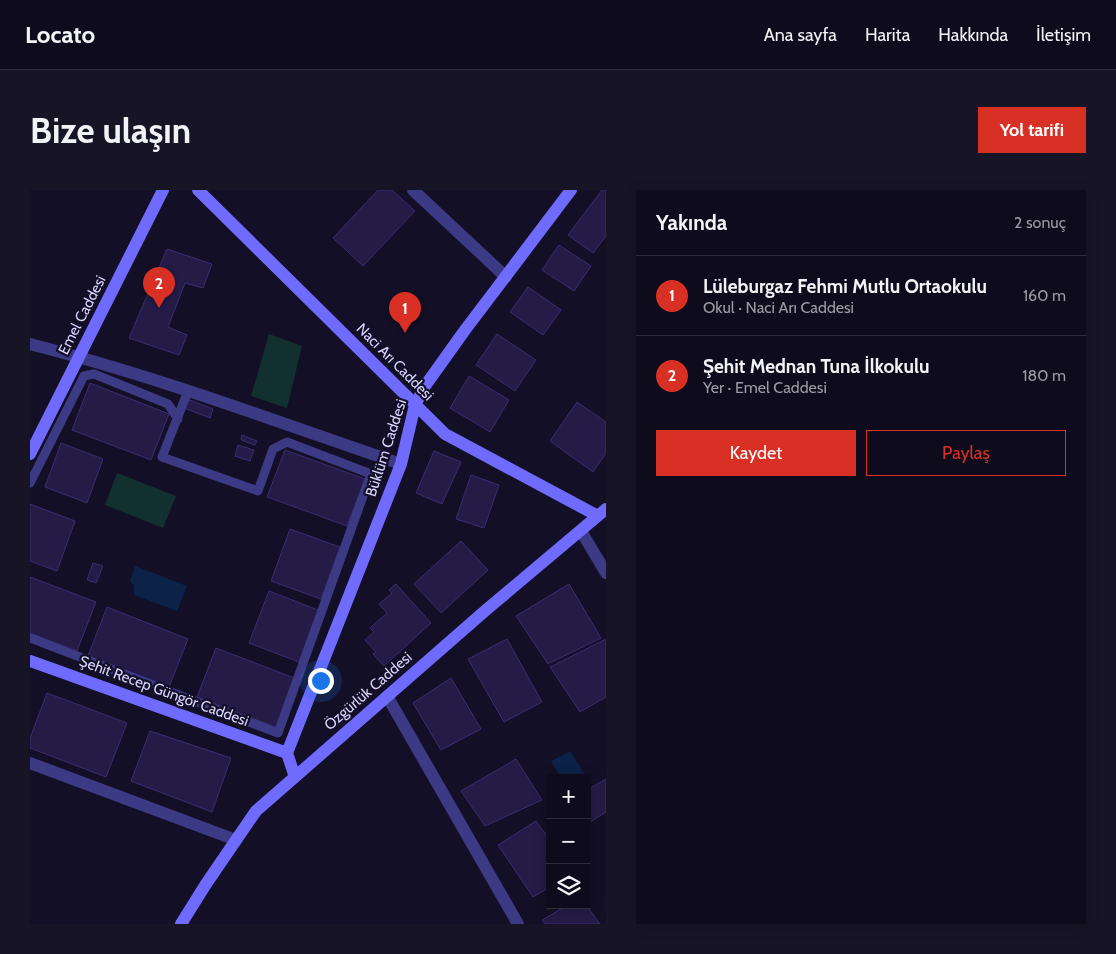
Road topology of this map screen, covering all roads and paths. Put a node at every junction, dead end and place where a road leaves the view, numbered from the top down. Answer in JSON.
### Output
{"nodes":[{"id":1,"x":163,"y":190,"type":"edge"},
{"id":2,"x":198,"y":190,"type":"edge"},
{"id":3,"x":413,"y":190,"type":"edge"},
{"id":4,"x":571,"y":190,"type":"edge"},
{"id":5,"x":506,"y":277,"type":"junction"},
{"id":6,"x":30,"y":344,"type":"edge"},
{"id":7,"x":80,"y":356,"type":"junction"},
{"id":8,"x":188,"y":392,"type":"junction"},
{"id":9,"x":415,"y":404,"type":"junction"},
{"id":10,"x":178,"y":419,"type":"junction"},
{"id":11,"x":32,"y":448,"type":"edge"},
{"id":12,"x":401,"y":464,"type":"junction"},
{"id":13,"x":30,"y":483,"type":"edge"},
{"id":14,"x":602,"y":513,"type":"edge"},
{"id":15,"x":581,"y":531,"type":"junction"},
{"id":16,"x":606,"y":573,"type":"edge"},
{"id":17,"x":30,"y":638,"type":"edge"},
{"id":18,"x":30,"y":661,"type":"edge"},
{"id":19,"x":387,"y":696,"type":"junction"},
{"id":20,"x":288,"y":753,"type":"junction"},
{"id":21,"x":30,"y":764,"type":"edge"},
{"id":22,"x":294,"y":777,"type":"junction"},
{"id":23,"x":236,"y":840,"type":"junction"},
{"id":24,"x":181,"y":924,"type":"edge"},
{"id":25,"x":518,"y":924,"type":"edge"}],
"edges":[{"from":1,"to":7,"type":"street","name":"Emel Caddesi"},
{"from":2,"to":9,"type":"street","name":"Naci Arı Caddesi"},
{"from":3,"to":5,"type":"street"},
{"from":4,"to":5,"type":"street","name":"Büklüm Caddesi"},
{"from":5,"to":9,"type":"street","name":"Büklüm Caddesi"},
{"from":6,"to":7,"type":"street"},
{"from":7,"to":8,"type":"street"},
{"from":7,"to":11,"type":"street","name":"Emel Caddesi"},
{"from":8,"to":10,"type":"lane"},
{"from":8,"to":12,"type":"street"},
{"from":9,"to":12,"type":"street","name":"Büklüm Caddesi"},
{"from":9,"to":14,"type":"street","name":"Naci Arı Caddesi"},
{"from":10,"to":13,"type":"lane"},
{"from":10,"to":17,"type":"lane"},
{"from":12,"to":20,"type":"street","name":"Büklüm Caddesi"},
{"from":14,"to":15,"type":"street","name":"Özgürlük Caddesi"},
{"from":15,"to":16,"type":"street"},
{"from":15,"to":19,"type":"street","name":"Özgürlük Caddesi"},
{"from":18,"to":20,"type":"street","name":"Şehit Recep Güngör Caddesi"},
{"from":19,"to":22,"type":"street","name":"Özgürlük Caddesi"},
{"from":19,"to":25,"type":"street"},
{"from":20,"to":22,"type":"street"},
{"from":21,"to":23,"type":"street"},
{"from":22,"to":23,"type":"street","name":"Özgürlük Caddesi"},
{"from":23,"to":24,"type":"street","name":"Özgürlük Caddesi"}]}
